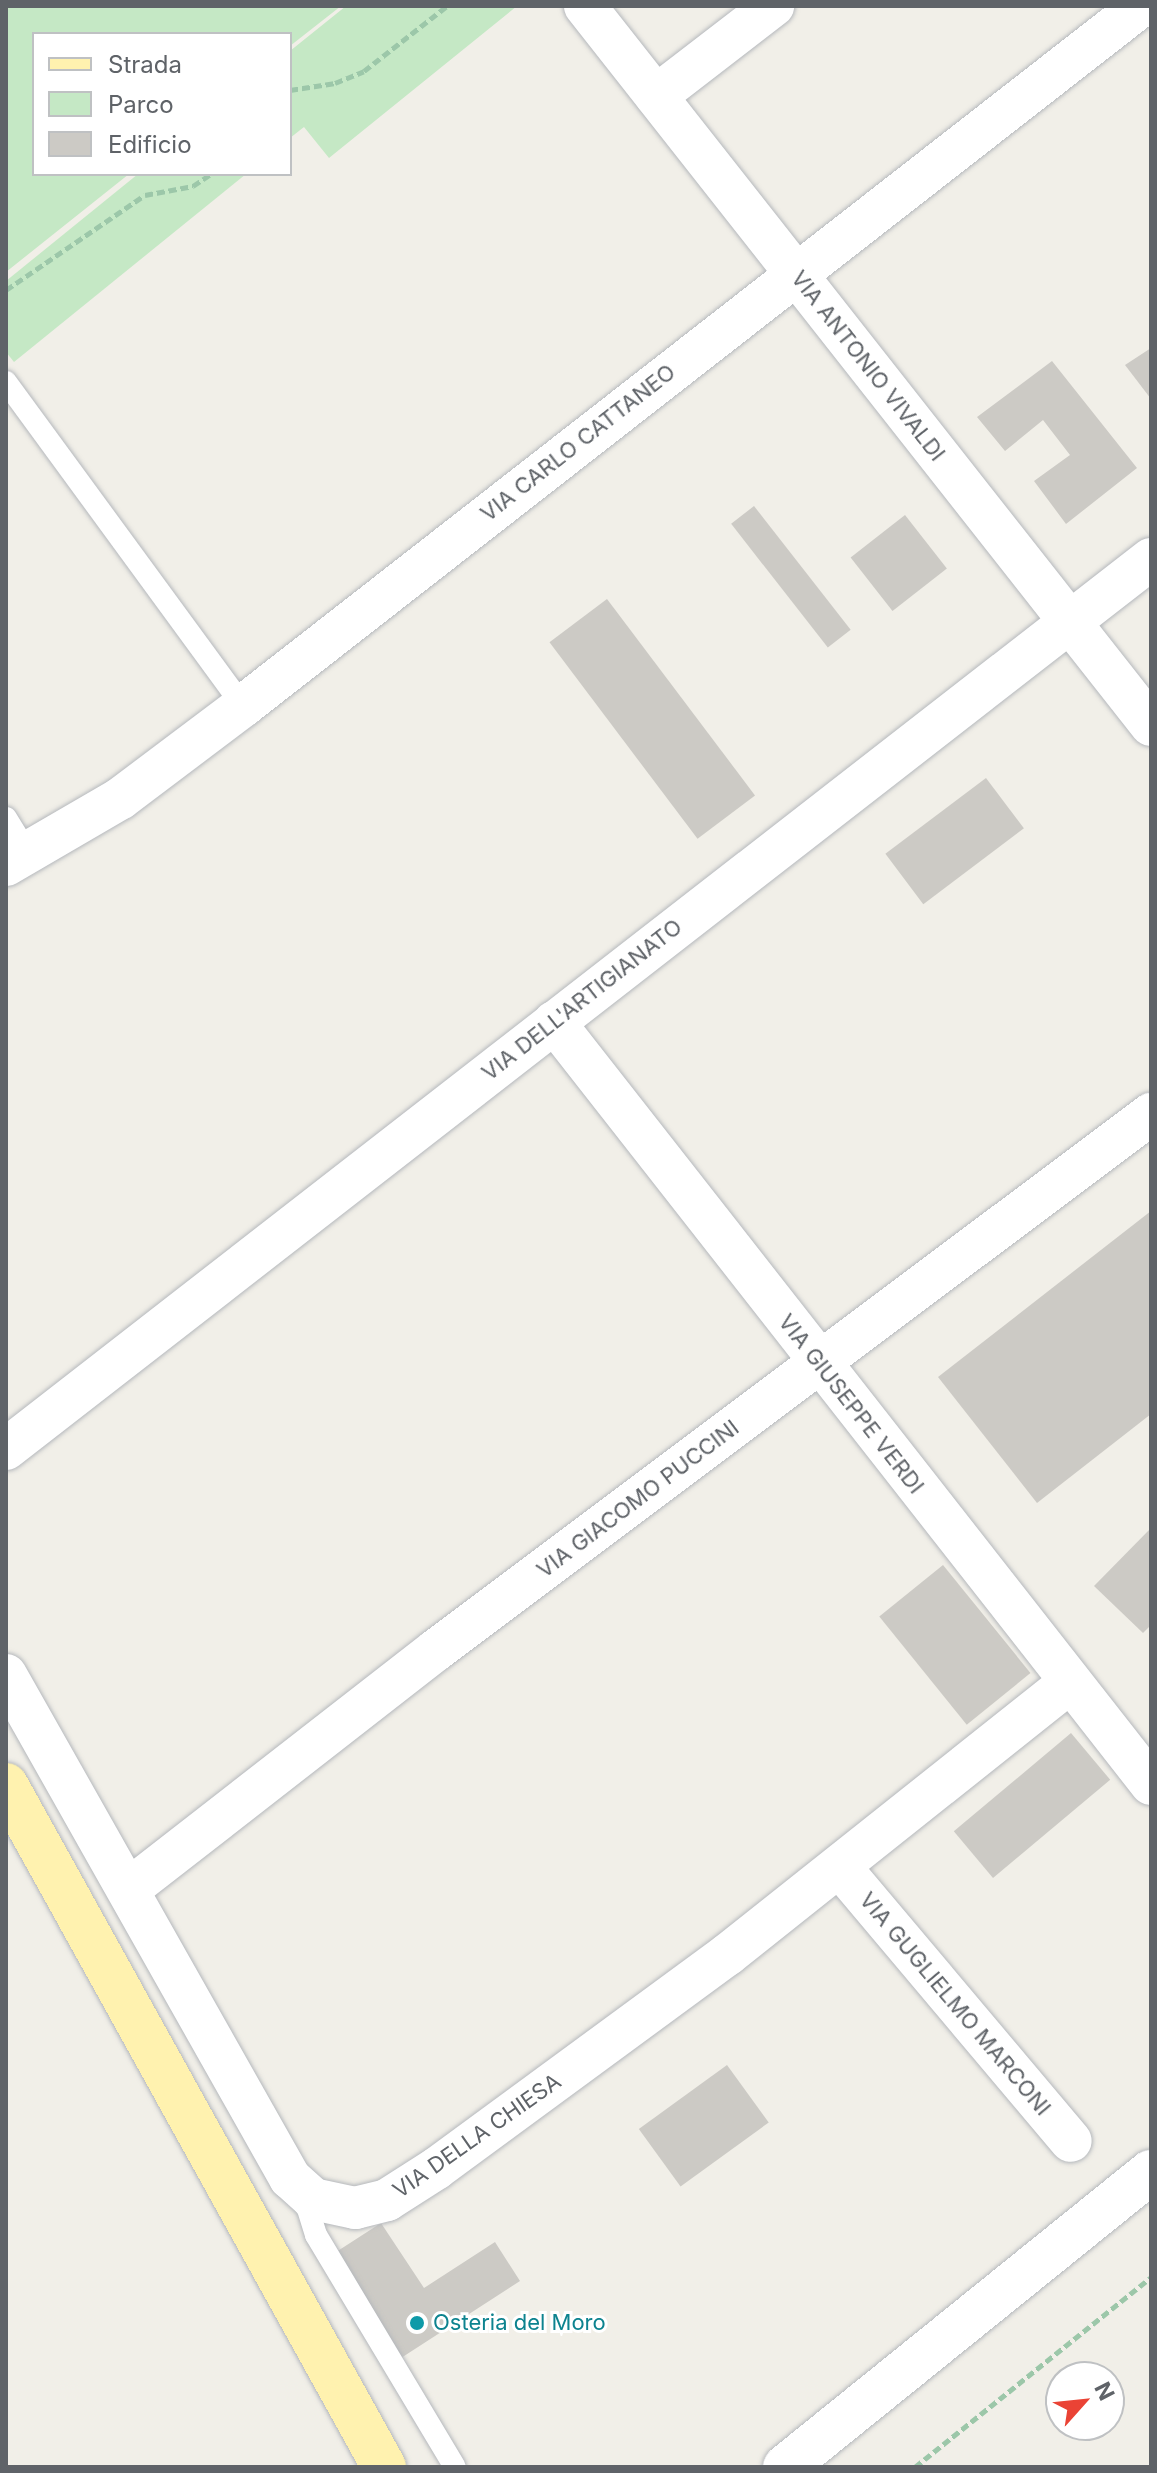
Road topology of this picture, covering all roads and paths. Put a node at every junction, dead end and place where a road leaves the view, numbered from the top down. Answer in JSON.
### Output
{"nodes":[{"id":1,"x":447,"y":6,"type":"edge"},
{"id":2,"x":585,"y":6,"type":"edge"},
{"id":3,"x":773,"y":6,"type":"edge"},
{"id":4,"x":1141,"y":6,"type":"edge"},
{"id":5,"x":292,"y":90,"type":"edge"},
{"id":6,"x":656,"y":96,"type":"junction"},
{"id":7,"x":208,"y":176,"type":"edge"},
{"id":8,"x":795,"y":273,"type":"junction"},
{"id":9,"x":6,"y":290,"type":"edge"},
{"id":10,"x":6,"y":382,"type":"edge"},
{"id":11,"x":1151,"y":559,"type":"edge"},
{"id":12,"x":1070,"y":622,"type":"junction"},
{"id":13,"x":243,"y":706,"type":"junction"},
{"id":14,"x":1151,"y":725,"type":"edge"},
{"id":15,"x":6,"y":818,"type":"edge"},
{"id":16,"x":17,"y":860,"type":"edge"},
{"id":17,"x":554,"y":1022,"type":"junction"},
{"id":18,"x":1151,"y":1114,"type":"edge"},
{"id":19,"x":819,"y":1364,"type":"junction"},
{"id":20,"x":9,"y":1448,"type":"edge"},
{"id":21,"x":6,"y":1675,"type":"edge"},
{"id":22,"x":1070,"y":1682,"type":"junction"},
{"id":23,"x":1151,"y":1784,"type":"edge"},
{"id":24,"x":6,"y":1785,"type":"edge"},
{"id":25,"x":840,"y":1867,"type":"junction"},
{"id":26,"x":129,"y":1889,"type":"junction"},
{"id":27,"x":1071,"y":2141,"type":"dead end"},
{"id":28,"x":1151,"y":2172,"type":"edge"},
{"id":29,"x":303,"y":2192,"type":"junction"},
{"id":30,"x":1151,"y":2277,"type":"edge"},
{"id":31,"x":384,"y":2467,"type":"edge"},
{"id":32,"x":455,"y":2467,"type":"edge"},
{"id":33,"x":785,"y":2467,"type":"edge"},
{"id":34,"x":915,"y":2467,"type":"edge"}],
"edges":[{"from":1,"to":5,"type":"path"},
{"from":2,"to":6,"type":"street","name":"VIA ANTONIO VIVALDI"},
{"from":3,"to":6,"type":"street"},
{"from":4,"to":8,"type":"street","name":"VIA CARLO CATTANEO"},
{"from":6,"to":8,"type":"street","name":"VIA ANTONIO VIVALDI"},
{"from":7,"to":9,"type":"path"},
{"from":8,"to":12,"type":"street","name":"VIA ANTONIO VIVALDI"},
{"from":8,"to":13,"type":"street","name":"VIA CARLO CATTANEO"},
{"from":10,"to":13,"type":"lane"},
{"from":11,"to":12,"type":"street","name":"VIA DELL'ARTIGIANATO"},
{"from":12,"to":14,"type":"street","name":"VIA ANTONIO VIVALDI"},
{"from":12,"to":17,"type":"street","name":"VIA DELL'ARTIGIANATO"},
{"from":13,"to":16,"type":"street","name":"VIA CARLO CATTANEO"},
{"from":15,"to":16,"type":"lane"},
{"from":17,"to":19,"type":"street","name":"VIA GIUSEPPE VERDI"},
{"from":17,"to":20,"type":"street","name":"VIA DELL'ARTIGIANATO"},
{"from":18,"to":19,"type":"street","name":"VIA GIACOMO PUCCINI"},
{"from":19,"to":22,"type":"street","name":"VIA GIUSEPPE VERDI"},
{"from":19,"to":26,"type":"street","name":"VIA GIACOMO PUCCINI"},
{"from":21,"to":26,"type":"street"},
{"from":22,"to":23,"type":"street","name":"VIA GIUSEPPE VERDI"},
{"from":22,"to":25,"type":"street","name":"VIA DELLA CHIESA"},
{"from":24,"to":31,"type":"main road"},
{"from":25,"to":27,"type":"street","name":"VIA GUGLIELMO MARCONI"},
{"from":25,"to":29,"type":"street","name":"VIA DELLA CHIESA"},
{"from":26,"to":29,"type":"street"},
{"from":28,"to":33,"type":"street"},
{"from":29,"to":32,"type":"lane"},
{"from":30,"to":34,"type":"path"}]}
